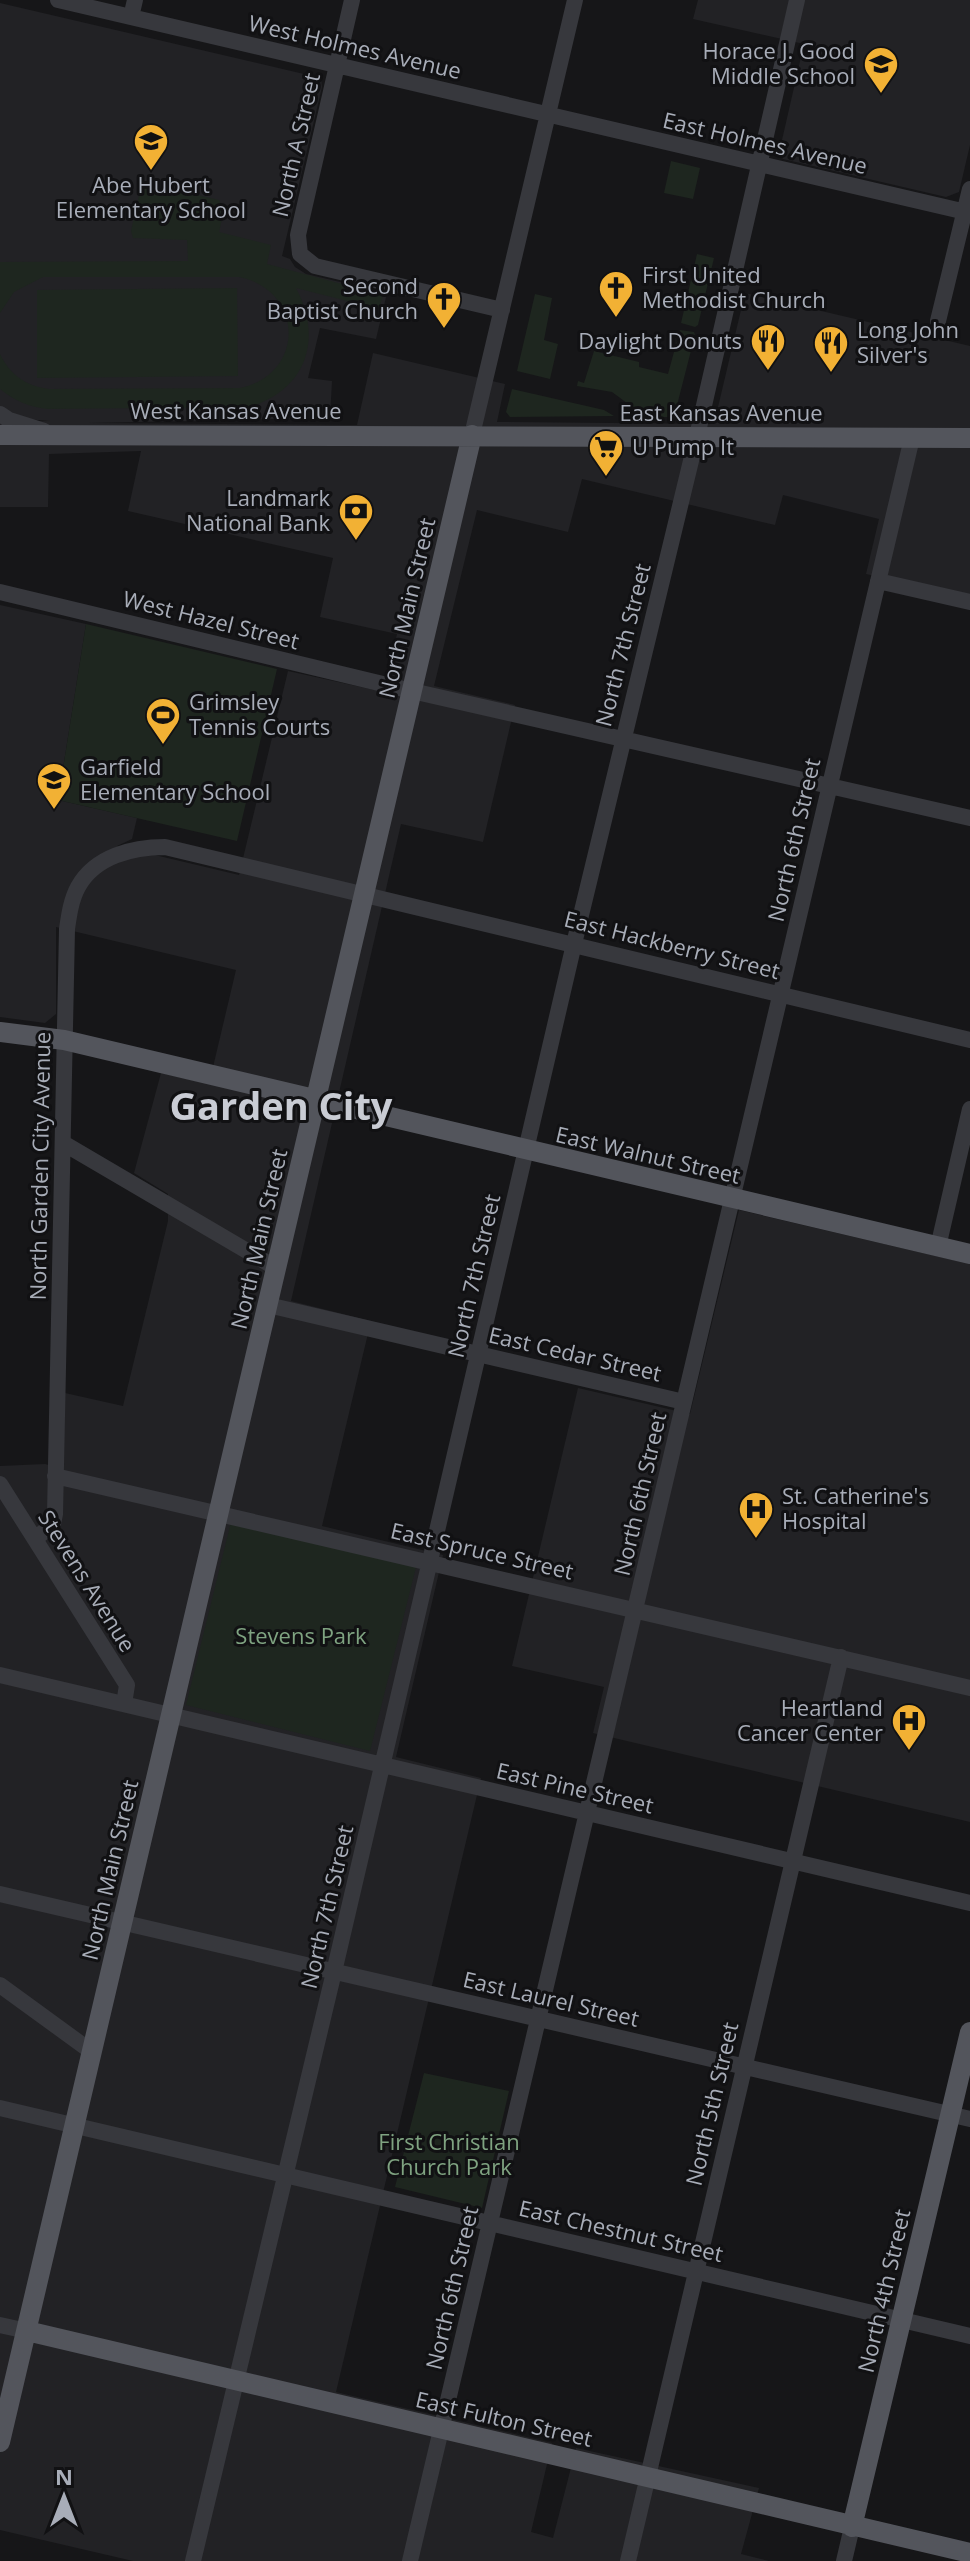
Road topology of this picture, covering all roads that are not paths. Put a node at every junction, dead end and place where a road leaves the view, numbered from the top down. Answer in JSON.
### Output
{"nodes":[{"id":1,"x":58,"y":0,"type":"edge"},
{"id":2,"x":135,"y":0,"type":"edge"},
{"id":3,"x":352,"y":0,"type":"edge"},
{"id":4,"x":575,"y":0,"type":"edge"},
{"id":5,"x":797,"y":0,"type":"edge"},
{"id":6,"x":131,"y":17,"type":"junction"},
{"id":7,"x":336,"y":66,"type":"junction"},
{"id":8,"x":549,"y":115,"type":"junction"},
{"id":9,"x":759,"y":164,"type":"junction"},
{"id":10,"x":970,"y":189,"type":"edge"},
{"id":11,"x":967,"y":212,"type":"edge"},
{"id":12,"x":502,"y":310,"type":"junction"},
{"id":13,"x":938,"y":321,"type":"dead end"},
{"id":14,"x":0,"y":414,"type":"edge"},
{"id":15,"x":0,"y":435,"type":"edge"},
{"id":16,"x":57,"y":435,"type":"junction"},
{"id":17,"x":472,"y":435,"type":"junction"},
{"id":18,"x":697,"y":436,"type":"junction"},
{"id":19,"x":912,"y":438,"type":"junction"},
{"id":20,"x":970,"y":438,"type":"edge"},
{"id":21,"x":878,"y":581,"type":"junction"},
{"id":22,"x":0,"y":592,"type":"edge"},
{"id":23,"x":970,"y":602,"type":"edge"},
{"id":24,"x":412,"y":691,"type":"junction"},
{"id":25,"x":623,"y":739,"type":"junction"},
{"id":26,"x":829,"y":786,"type":"junction"},
{"id":27,"x":970,"y":818,"type":"edge"},
{"id":28,"x":364,"y":894,"type":"junction"},
{"id":29,"x":574,"y":944,"type":"junction"},
{"id":30,"x":780,"y":994,"type":"junction"},
{"id":31,"x":0,"y":1032,"type":"edge"},
{"id":32,"x":64,"y":1040,"type":"junction"},
{"id":33,"x":970,"y":1040,"type":"edge"},
{"id":34,"x":316,"y":1102,"type":"junction"},
{"id":35,"x":970,"y":1109,"type":"edge"},
{"id":36,"x":63,"y":1143,"type":"junction"},
{"id":37,"x":525,"y":1150,"type":"junction"},
{"id":38,"x":733,"y":1199,"type":"junction"},
{"id":39,"x":938,"y":1247,"type":"junction"},
{"id":40,"x":970,"y":1254,"type":"edge"},
{"id":41,"x":276,"y":1268,"type":"junction"},
{"id":42,"x":268,"y":1305,"type":"junction"},
{"id":43,"x":478,"y":1353,"type":"junction"},
{"id":44,"x":684,"y":1402,"type":"junction"},
{"id":45,"x":55,"y":1476,"type":"junction"},
{"id":46,"x":0,"y":1484,"type":"edge"},
{"id":47,"x":218,"y":1512,"type":"junction"},
{"id":48,"x":35,"y":1539,"type":"junction"},
{"id":49,"x":430,"y":1562,"type":"junction"},
{"id":50,"x":635,"y":1610,"type":"junction"},
{"id":51,"x":841,"y":1657,"type":"junction"},
{"id":52,"x":0,"y":1675,"type":"edge"},
{"id":53,"x":970,"y":1688,"type":"edge"},
{"id":54,"x":124,"y":1704,"type":"junction"},
{"id":55,"x":170,"y":1715,"type":"junction"},
{"id":56,"x":382,"y":1765,"type":"junction"},
{"id":57,"x":587,"y":1813,"type":"junction"},
{"id":58,"x":792,"y":1861,"type":"junction"},
{"id":59,"x":0,"y":1894,"type":"edge"},
{"id":60,"x":970,"y":1903,"type":"edge"},
{"id":61,"x":122,"y":1923,"type":"junction"},
{"id":62,"x":334,"y":1972,"type":"junction"},
{"id":63,"x":0,"y":1985,"type":"edge"},
{"id":64,"x":538,"y":2019,"type":"junction"},
{"id":65,"x":970,"y":2032,"type":"edge"},
{"id":66,"x":92,"y":2052,"type":"junction"},
{"id":67,"x":744,"y":2067,"type":"junction"},
{"id":68,"x":0,"y":2108,"type":"edge"},
{"id":69,"x":960,"y":2117,"type":"edge"},
{"id":70,"x":75,"y":2126,"type":"junction"},
{"id":71,"x":286,"y":2176,"type":"junction"},
{"id":72,"x":490,"y":2222,"type":"junction"},
{"id":73,"x":696,"y":2271,"type":"junction"},
{"id":74,"x":902,"y":2320,"type":"junction"},
{"id":75,"x":0,"y":2325,"type":"edge"},
{"id":76,"x":27,"y":2331,"type":"junction"},
{"id":77,"x":970,"y":2336,"type":"edge"},
{"id":78,"x":238,"y":2381,"type":"junction"},
{"id":79,"x":441,"y":2428,"type":"junction"},
{"id":80,"x":0,"y":2442,"type":"edge"},
{"id":81,"x":649,"y":2478,"type":"junction"},
{"id":82,"x":852,"y":2527,"type":"junction"},
{"id":83,"x":970,"y":2553,"type":"edge"},
{"id":84,"x":193,"y":2561,"type":"edge"},
{"id":85,"x":410,"y":2561,"type":"edge"},
{"id":86,"x":628,"y":2561,"type":"edge"},
{"id":87,"x":844,"y":2561,"type":"edge"}],
"edges":[{"from":1,"to":6,"type":"street","name":"West Holmes Avenue"},
{"from":2,"to":6,"type":"street"},
{"from":3,"to":7,"type":"street","name":"North A Street"},
{"from":4,"to":8,"type":"street","name":"North Main Street"},
{"from":5,"to":9,"type":"street","name":"North 7th Street"},
{"from":6,"to":7,"type":"street","name":"West Holmes Avenue"},
{"from":7,"to":8,"type":"street","name":"West Holmes Avenue"},
{"from":7,"to":12,"type":"street","name":"North A Street"},
{"from":8,"to":9,"type":"street","name":"East Holmes Avenue"},
{"from":8,"to":12,"type":"street","name":"North Main Street"},
{"from":9,"to":11,"type":"street","name":"East Holmes Avenue"},
{"from":9,"to":18,"type":"street","name":"North 7th Street"},
{"from":10,"to":11,"type":"street"},
{"from":11,"to":13,"type":"street"},
{"from":12,"to":17,"type":"street","name":"North Main Street"},
{"from":14,"to":16,"type":"street"},
{"from":15,"to":16,"type":"main road","name":"West Kansas Avenue"},
{"from":16,"to":17,"type":"main road","name":"West Kansas Avenue"},
{"from":17,"to":18,"type":"main road","name":"East Kansas Avenue"},
{"from":17,"to":24,"type":"main road","name":"North Main Street"},
{"from":18,"to":19,"type":"main road","name":"East Kansas Avenue"},
{"from":18,"to":25,"type":"street","name":"North 7th Street"},
{"from":19,"to":20,"type":"main road","name":"East Kansas Avenue"},
{"from":19,"to":21,"type":"street","name":"North 6th Street"},
{"from":21,"to":23,"type":"street"},
{"from":21,"to":26,"type":"street","name":"North 6th Street"},
{"from":22,"to":24,"type":"street","name":"West Hazel Street"},
{"from":24,"to":25,"type":"street","name":"West Hazel Street"},
{"from":24,"to":28,"type":"main road","name":"North Main Street"},
{"from":25,"to":26,"type":"street","name":"West Hazel Street"},
{"from":25,"to":29,"type":"street","name":"North 7th Street"},
{"from":26,"to":27,"type":"street","name":"West Hazel Street"},
{"from":26,"to":30,"type":"street","name":"North 6th Street"},
{"from":28,"to":29,"type":"street","name":"East Hackberry Street"},
{"from":28,"to":32,"type":"street","name":"North Garden City Avenue"},
{"from":28,"to":34,"type":"main road","name":"North Main Street"},
{"from":29,"to":30,"type":"street","name":"East Hackberry Street"},
{"from":29,"to":37,"type":"street","name":"North 7th Street"},
{"from":30,"to":33,"type":"street","name":"East Hackberry Street"},
{"from":30,"to":38,"type":"street","name":"North 6th Street"},
{"from":31,"to":32,"type":"main road","name":"East Walnut Street"},
{"from":32,"to":34,"type":"main road","name":"East Walnut Street"},
{"from":32,"to":36,"type":"street","name":"North Garden City Avenue"},
{"from":34,"to":37,"type":"main road","name":"East Walnut Street"},
{"from":34,"to":41,"type":"main road","name":"North Main Street"},
{"from":35,"to":39,"type":"street"},
{"from":36,"to":41,"type":"street"},
{"from":36,"to":45,"type":"street","name":"North Garden City Avenue"},
{"from":37,"to":38,"type":"main road","name":"East Walnut Street"},
{"from":37,"to":43,"type":"street","name":"North 7th Street"},
{"from":38,"to":39,"type":"main road","name":"East Walnut Street"},
{"from":38,"to":44,"type":"street","name":"North 6th Street"},
{"from":39,"to":40,"type":"main road","name":"East Walnut Street"},
{"from":41,"to":42,"type":"main road","name":"North Main Street"},
{"from":42,"to":43,"type":"street","name":"East Cedar Street"},
{"from":42,"to":47,"type":"main road","name":"North Main Street"},
{"from":43,"to":44,"type":"street","name":"East Cedar Street"},
{"from":43,"to":49,"type":"street","name":"North 7th Street"},
{"from":44,"to":50,"type":"street","name":"North 6th Street"},
{"from":45,"to":47,"type":"street","name":"East Spruce Street"},
{"from":45,"to":48,"type":"street","name":"North Garden City Avenue"},
{"from":46,"to":48,"type":"street","name":"Stevens Avenue"},
{"from":47,"to":49,"type":"street","name":"East Spruce Street"},
{"from":47,"to":55,"type":"main road","name":"North Main Street"},
{"from":48,"to":54,"type":"street","name":"Stevens Avenue"},
{"from":49,"to":50,"type":"street","name":"East Spruce Street"},
{"from":49,"to":56,"type":"street","name":"North 7th Street"},
{"from":50,"to":51,"type":"street","name":"East Spruce Street"},
{"from":50,"to":57,"type":"street","name":"North 6th Street"},
{"from":51,"to":53,"type":"street","name":"East Spruce Street"},
{"from":51,"to":58,"type":"street","name":"North 5th Street"},
{"from":52,"to":54,"type":"street","name":"East Pine Street"},
{"from":54,"to":55,"type":"street","name":"East Pine Street"},
{"from":55,"to":56,"type":"street","name":"East Pine Street"},
{"from":55,"to":61,"type":"main road","name":"North Main Street"},
{"from":56,"to":57,"type":"street","name":"East Pine Street"},
{"from":56,"to":62,"type":"street","name":"North 7th Street"},
{"from":57,"to":58,"type":"street","name":"East Pine Street"},
{"from":57,"to":64,"type":"street","name":"North 6th Street"},
{"from":58,"to":60,"type":"street","name":"East Pine Street"},
{"from":58,"to":67,"type":"street","name":"North 5th Street"},
{"from":59,"to":61,"type":"street","name":"East Laurel Street"},
{"from":61,"to":62,"type":"street","name":"East Laurel Street"},
{"from":61,"to":66,"type":"main road","name":"North Main Street"},
{"from":62,"to":64,"type":"street","name":"East Laurel Street"},
{"from":62,"to":71,"type":"street","name":"North 7th Street"},
{"from":63,"to":66,"type":"street"},
{"from":64,"to":67,"type":"street","name":"East Laurel Street"},
{"from":64,"to":72,"type":"street","name":"North 6th Street"},
{"from":65,"to":69,"type":"main road","name":"North 4th Street"},
{"from":66,"to":70,"type":"main road","name":"North Main Street"},
{"from":67,"to":69,"type":"street","name":"East Laurel Street"},
{"from":67,"to":73,"type":"street","name":"North 5th Street"},
{"from":68,"to":70,"type":"street","name":"East Chestnut Street"},
{"from":69,"to":74,"type":"main road","name":"North 4th Street"},
{"from":70,"to":71,"type":"street","name":"East Chestnut Street"},
{"from":70,"to":76,"type":"main road","name":"North Main Street"},
{"from":71,"to":72,"type":"street","name":"East Chestnut Street"},
{"from":71,"to":78,"type":"street","name":"North 7th Street"},
{"from":72,"to":73,"type":"street","name":"East Chestnut Street"},
{"from":72,"to":79,"type":"street","name":"North 6th Street"},
{"from":73,"to":74,"type":"street","name":"East Chestnut Street"},
{"from":73,"to":81,"type":"street","name":"North 5th Street"},
{"from":74,"to":77,"type":"street","name":"East Chestnut Street"},
{"from":74,"to":82,"type":"main road","name":"North 4th Street"},
{"from":75,"to":76,"type":"street"},
{"from":76,"to":78,"type":"main road","name":"East Fulton Street"},
{"from":76,"to":80,"type":"main road","name":"North Main Street"},
{"from":78,"to":79,"type":"main road","name":"East Fulton Street"},
{"from":78,"to":84,"type":"street","name":"North 7th Street"},
{"from":79,"to":81,"type":"main road","name":"East Fulton Street"},
{"from":79,"to":85,"type":"street","name":"North 6th Street"},
{"from":81,"to":82,"type":"main road","name":"East Fulton Street"},
{"from":81,"to":86,"type":"street","name":"North 5th Street"},
{"from":82,"to":83,"type":"main road","name":"East Fulton Street"},
{"from":82,"to":87,"type":"street","name":"North 4th Street"}]}
